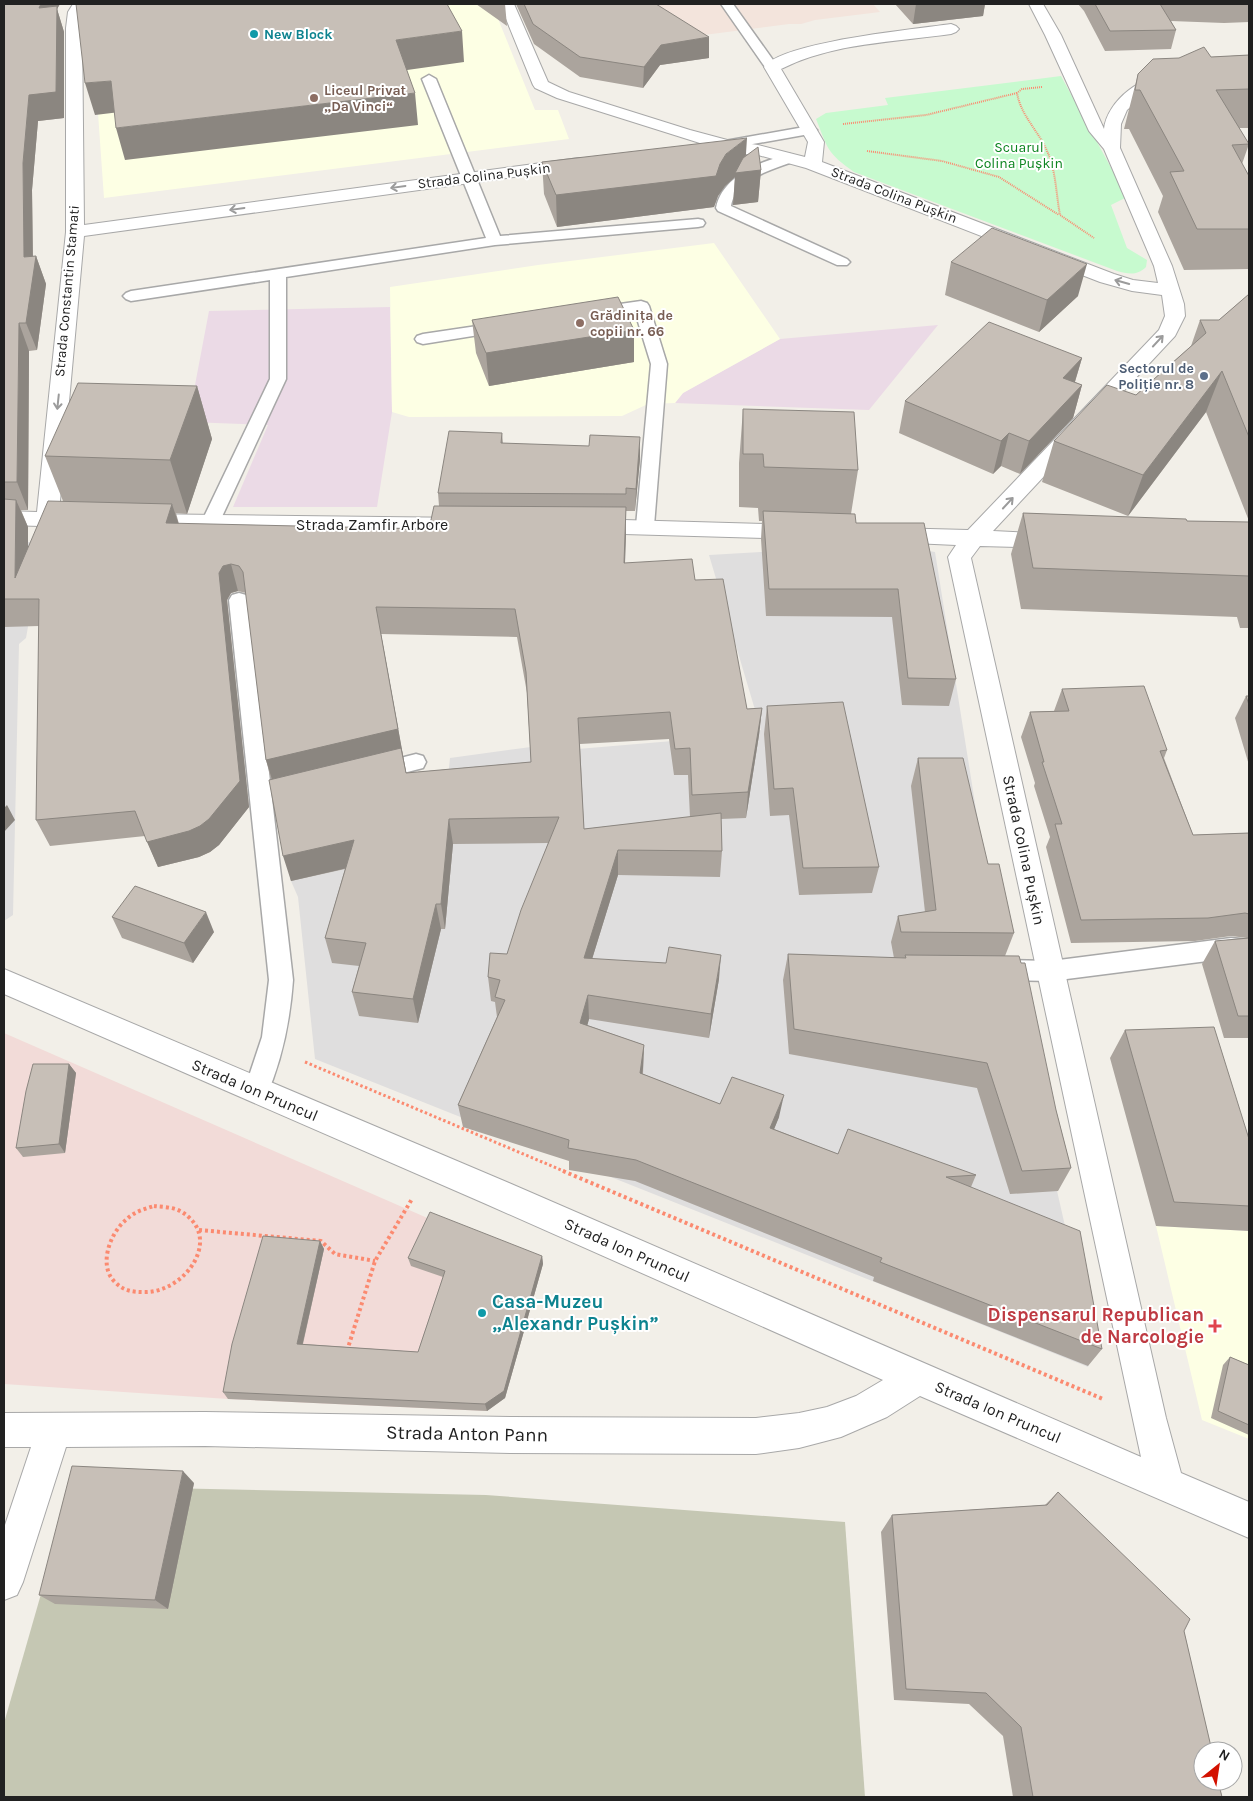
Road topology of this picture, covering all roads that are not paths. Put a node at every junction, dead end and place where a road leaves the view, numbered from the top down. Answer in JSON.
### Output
{"nodes":[{"id":1,"x":80,"y":4,"type":"edge"},
{"id":2,"x":507,"y":4,"type":"edge"},
{"id":3,"x":727,"y":4,"type":"edge"},
{"id":4,"x":1036,"y":4,"type":"edge"},
{"id":5,"x":951,"y":29,"type":"dead end"},
{"id":6,"x":772,"y":67,"type":"junction"},
{"id":7,"x":429,"y":79,"type":"dead end"},
{"id":8,"x":1180,"y":79,"type":"edge"},
{"id":9,"x":810,"y":130,"type":"junction"},
{"id":10,"x":724,"y":145,"type":"junction"},
{"id":11,"x":1112,"y":148,"type":"junction"},
{"id":12,"x":685,"y":150,"type":"edge"},
{"id":13,"x":814,"y":156,"type":"junction"},
{"id":14,"x":790,"y":158,"type":"junction"},
{"id":15,"x":597,"y":161,"type":"edge"},
{"id":16,"x":469,"y":177,"type":"junction"},
{"id":17,"x":698,"y":223,"type":"dead end"},
{"id":18,"x":75,"y":232,"type":"junction"},
{"id":19,"x":495,"y":241,"type":"junction"},
{"id":20,"x":842,"y":262,"type":"dead end"},
{"id":21,"x":278,"y":273,"type":"junction"},
{"id":22,"x":1170,"y":290,"type":"junction"},
{"id":23,"x":131,"y":296,"type":"dead end"},
{"id":24,"x":575,"y":316,"type":"edge"},
{"id":25,"x":518,"y":325,"type":"edge"},
{"id":26,"x":423,"y":339,"type":"dead end"},
{"id":27,"x":4,"y":518,"type":"edge"},
{"id":28,"x":47,"y":519,"type":"junction"},
{"id":29,"x":95,"y":520,"type":"edge"},
{"id":30,"x":123,"y":521,"type":"edge"},
{"id":31,"x":210,"y":523,"type":"junction"},
{"id":32,"x":487,"y":525,"type":"edge"},
{"id":33,"x":566,"y":526,"type":"edge"},
{"id":34,"x":645,"y":526,"type":"junction"},
{"id":35,"x":815,"y":532,"type":"edge"},
{"id":36,"x":874,"y":535,"type":"edge"},
{"id":37,"x":974,"y":538,"type":"junction"},
{"id":38,"x":1072,"y":541,"type":"edge"},
{"id":39,"x":239,"y":600,"type":"dead end"},
{"id":40,"x":416,"y":762,"type":"dead end"},
{"id":41,"x":358,"y":776,"type":"edge"},
{"id":42,"x":1249,"y":949,"type":"edge"},
{"id":43,"x":973,"y":970,"type":"edge"},
{"id":44,"x":1051,"y":970,"type":"junction"},
{"id":45,"x":4,"y":981,"type":"edge"},
{"id":46,"x":256,"y":1091,"type":"junction"},
{"id":47,"x":917,"y":1378,"type":"junction"},
{"id":48,"x":4,"y":1430,"type":"edge"},
{"id":49,"x":54,"y":1430,"type":"junction"},
{"id":50,"x":1166,"y":1486,"type":"junction"},
{"id":51,"x":1249,"y":1520,"type":"edge"},
{"id":52,"x":4,"y":1582,"type":"edge"}],
"edges":[{"from":1,"to":18,"type":"street","name":"Strada Constantin Stamati"},
{"from":2,"to":10,"type":"street"},
{"from":3,"to":6,"type":"lane"},
{"from":4,"to":11,"type":"street","name":"Strada Colina Pușkin"},
{"from":5,"to":6,"type":"street"},
{"from":6,"to":9,"type":"street"},
{"from":7,"to":16,"type":"lane"},
{"from":8,"to":11,"type":"street"},
{"from":9,"to":10,"type":"lane"},
{"from":9,"to":13,"type":"street"},
{"from":10,"to":12,"type":"street","name":"Strada Colina Pușkin"},
{"from":10,"to":14,"type":"street","name":"Strada Colina Pușkin"},
{"from":11,"to":22,"type":"street","name":"Strada Colina Pușkin"},
{"from":13,"to":14,"type":"street","name":"Strada Colina Pușkin"},
{"from":22,"to":13,"type":"street","name":"Strada Colina Pușkin","one_way":true},
{"from":14,"to":20,"type":"lane"},
{"from":15,"to":16,"type":"street","name":"Strada Colina Pușkin"},
{"from":16,"to":18,"type":"street","name":"Strada Colina Pușkin","one_way":true},
{"from":16,"to":19,"type":"lane"},
{"from":17,"to":19,"type":"lane"},
{"from":18,"to":28,"type":"street","name":"Strada Constantin Stamati","one_way":true},
{"from":19,"to":21,"type":"lane"},
{"from":21,"to":23,"type":"lane"},
{"from":21,"to":31,"type":"lane"},
{"from":37,"to":22,"type":"street","name":"Strada Colina Pușkin","one_way":true},
{"from":24,"to":34,"type":"lane"},
{"from":25,"to":26,"type":"lane"},
{"from":27,"to":28,"type":"street"},
{"from":28,"to":29,"type":"street"},
{"from":30,"to":31,"type":"street","name":"Strada Zamfir Arbore"},
{"from":31,"to":32,"type":"street","name":"Strada Zamfir Arbore"},
{"from":33,"to":34,"type":"street"},
{"from":34,"to":35,"type":"street"},
{"from":36,"to":37,"type":"street"},
{"from":37,"to":38,"type":"street"},
{"from":37,"to":44,"type":"street","name":"Strada Colina Pușkin"},
{"from":39,"to":46,"type":"lane"},
{"from":40,"to":41,"type":"lane"},
{"from":42,"to":44,"type":"lane"},
{"from":43,"to":44,"type":"lane"},
{"from":44,"to":50,"type":"street","name":"Strada Colina Pușkin"},
{"from":45,"to":46,"type":"street","name":"Strada Ion Pruncul"},
{"from":46,"to":47,"type":"street","name":"Strada Ion Pruncul"},
{"from":47,"to":49,"type":"street","name":"Strada Anton Pann"},
{"from":47,"to":50,"type":"street","name":"Strada Ion Pruncul"},
{"from":48,"to":49,"type":"street","name":"Strada Anton Pann"},
{"from":49,"to":52,"type":"street"},
{"from":50,"to":51,"type":"street","name":"Strada Ion Pruncul"}]}
